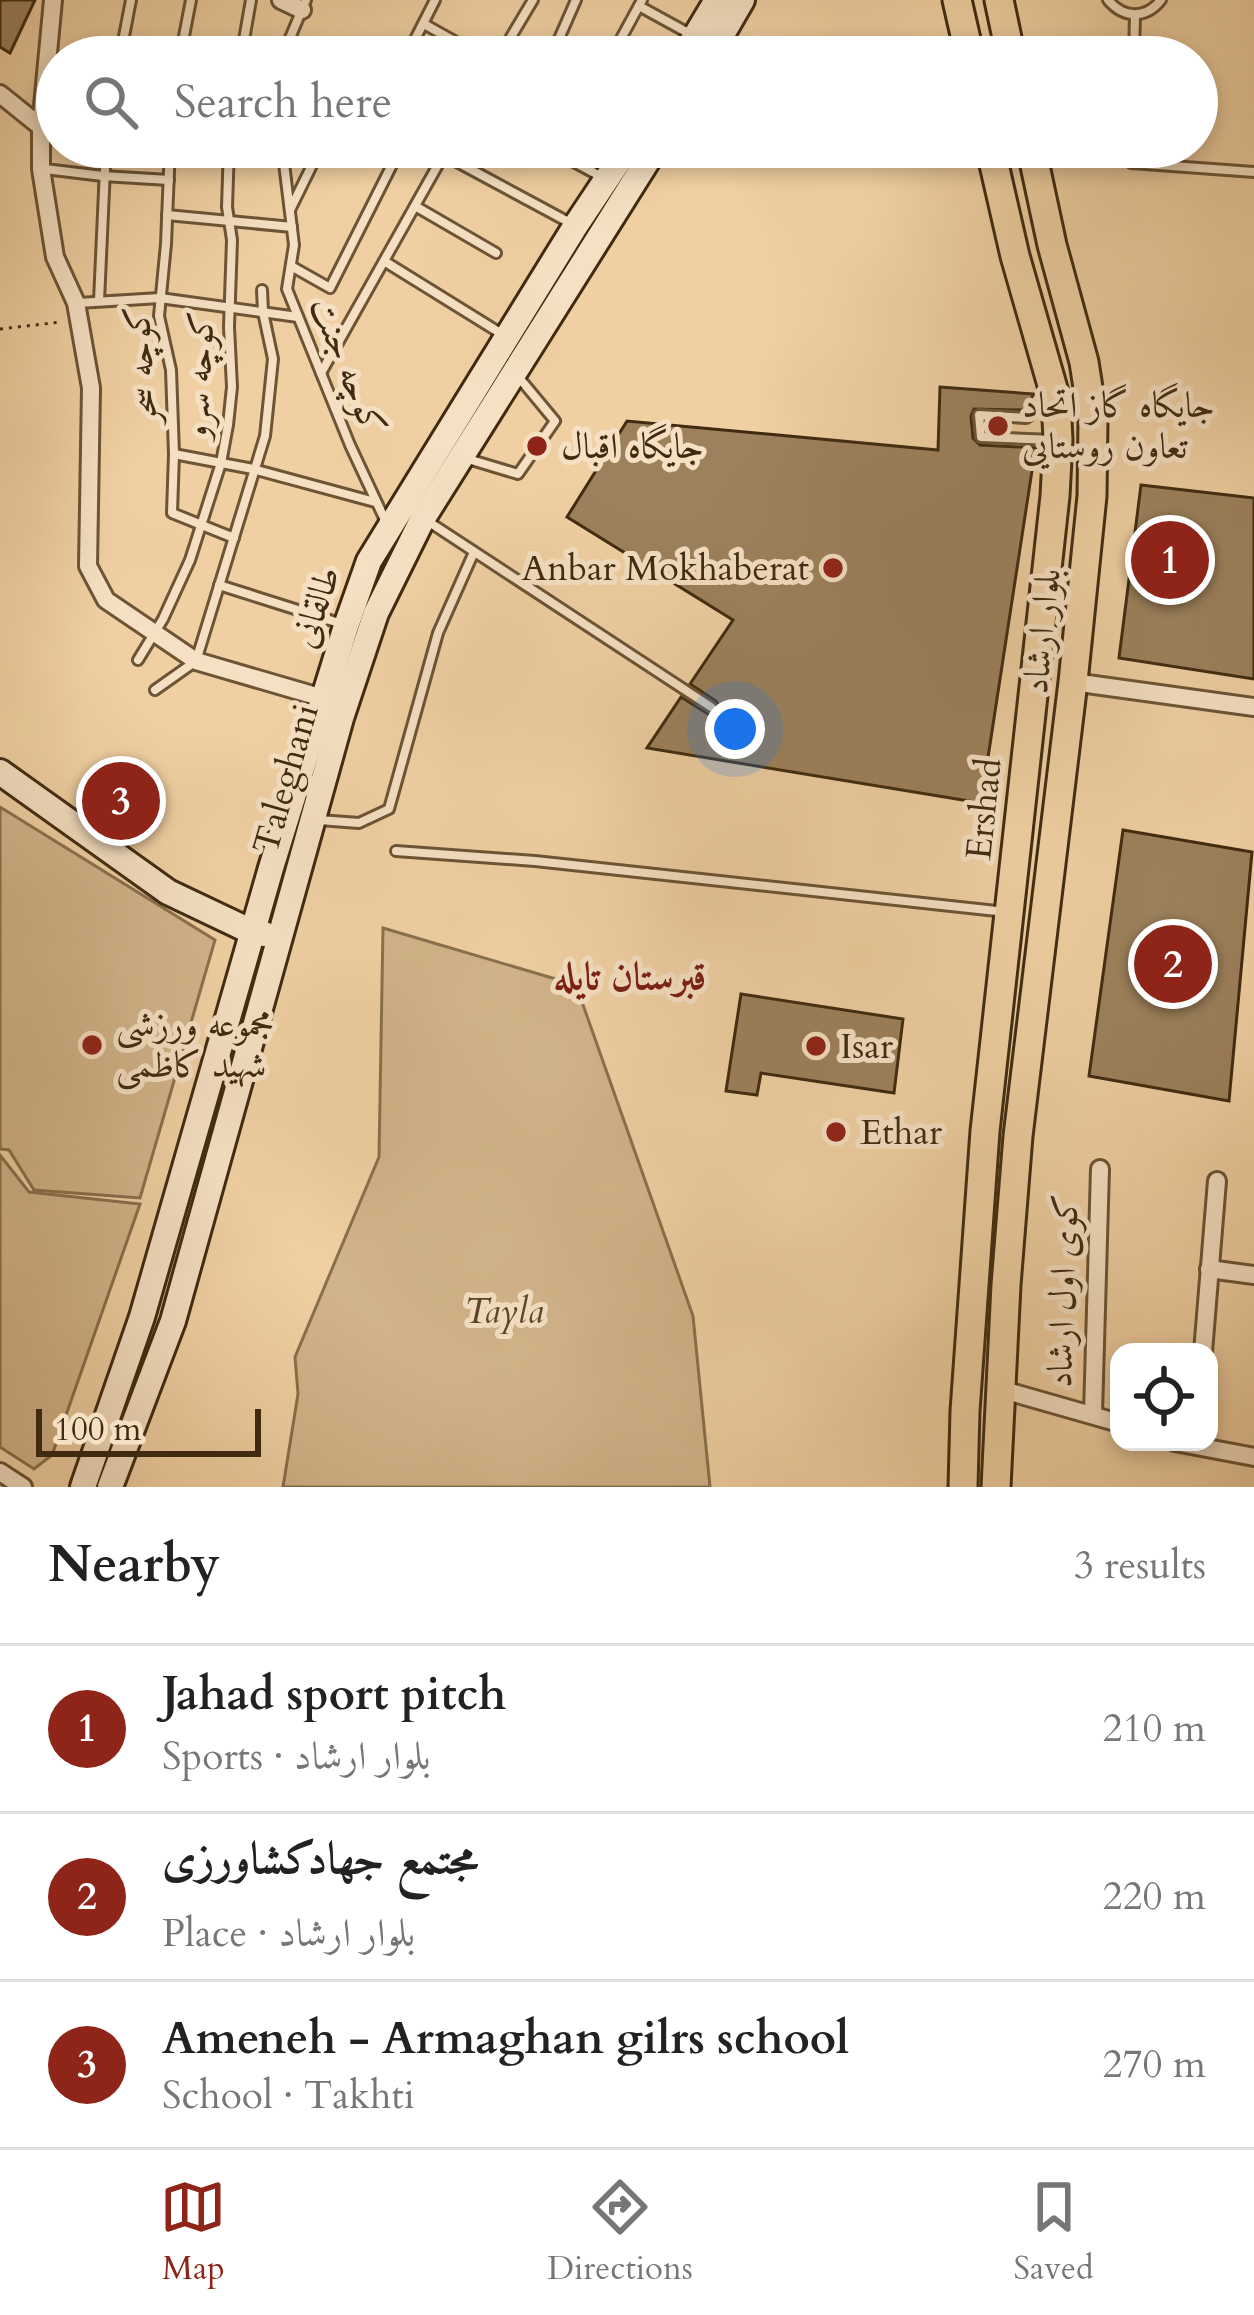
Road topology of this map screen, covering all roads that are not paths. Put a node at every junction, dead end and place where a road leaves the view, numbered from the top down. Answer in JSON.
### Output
{"nodes":[{"id":1,"x":53,"y":0,"type":"edge"},
{"id":2,"x":131,"y":0,"type":"edge"},
{"id":3,"x":190,"y":0,"type":"edge"},
{"id":4,"x":251,"y":0,"type":"edge"},
{"id":5,"x":281,"y":0,"type":"edge"},
{"id":6,"x":435,"y":0,"type":"edge"},
{"id":7,"x":533,"y":0,"type":"edge"},
{"id":8,"x":576,"y":0,"type":"edge"},
{"id":9,"x":717,"y":0,"type":"edge"},
{"id":10,"x":742,"y":0,"type":"edge"},
{"id":11,"x":1108,"y":0,"type":"edge"},
{"id":12,"x":1161,"y":0,"type":"edge"},
{"id":13,"x":1006,"y":1,"type":"edge"},
{"id":14,"x":641,"y":3,"type":"edge"},
{"id":15,"x":304,"y":5,"type":"edge"},
{"id":16,"x":959,"y":7,"type":"edge"},
{"id":17,"x":1135,"y":15,"type":"junction"},
{"id":18,"x":424,"y":24,"type":"junction"},
{"id":19,"x":50,"y":36,"type":"edge"},
{"id":20,"x":124,"y":36,"type":"edge"},
{"id":21,"x":184,"y":36,"type":"edge"},
{"id":22,"x":245,"y":36,"type":"edge"},
{"id":23,"x":291,"y":36,"type":"edge"},
{"id":24,"x":417,"y":36,"type":"edge"},
{"id":25,"x":445,"y":36,"type":"edge"},
{"id":26,"x":511,"y":36,"type":"edge"},
{"id":27,"x":558,"y":36,"type":"edge"},
{"id":28,"x":623,"y":36,"type":"edge"},
{"id":29,"x":680,"y":36,"type":"edge"},
{"id":30,"x":702,"y":36,"type":"edge"},
{"id":31,"x":709,"y":36,"type":"edge"},
{"id":32,"x":1009,"y":36,"type":"edge"},
{"id":33,"x":1134,"y":36,"type":"edge"},
{"id":34,"x":0,"y":94,"type":"edge"},
{"id":35,"x":36,"y":123,"type":"edge"},
{"id":36,"x":104,"y":168,"type":"edge"},
{"id":37,"x":169,"y":168,"type":"edge"},
{"id":38,"x":229,"y":168,"type":"edge"},
{"id":39,"x":285,"y":168,"type":"edge"},
{"id":40,"x":311,"y":168,"type":"edge"},
{"id":41,"x":390,"y":168,"type":"edge"},
{"id":42,"x":436,"y":168,"type":"edge"},
{"id":43,"x":476,"y":168,"type":"edge"},
{"id":44,"x":584,"y":168,"type":"edge"},
{"id":45,"x":614,"y":168,"type":"edge"},
{"id":46,"x":643,"y":168,"type":"edge"},
{"id":47,"x":995,"y":168,"type":"edge"},
{"id":48,"x":1035,"y":168,"type":"edge"},
{"id":49,"x":1199,"y":168,"type":"edge"},
{"id":50,"x":41,"y":169,"type":"joint"},
{"id":51,"x":1254,"y":172,"type":"edge"},
{"id":52,"x":103,"y":176,"type":"junction"},
{"id":53,"x":169,"y":180,"type":"junction"},
{"id":54,"x":606,"y":180,"type":"junction"},
{"id":55,"x":415,"y":206,"type":"junction"},
{"id":56,"x":290,"y":212,"type":"junction"},
{"id":57,"x":167,"y":215,"type":"junction"},
{"id":58,"x":229,"y":221,"type":"junction"},
{"id":59,"x":576,"y":225,"type":"junction"},
{"id":60,"x":292,"y":227,"type":"junction"},
{"id":61,"x":496,"y":254,"type":"dead end"},
{"id":62,"x":384,"y":261,"type":"junction"},
{"id":63,"x":291,"y":266,"type":"junction"},
{"id":64,"x":262,"y":290,"type":"dead end"},
{"id":65,"x":160,"y":298,"type":"junction"},
{"id":66,"x":98,"y":302,"type":"junction"},
{"id":67,"x":230,"y":308,"type":"junction"},
{"id":68,"x":79,"y":312,"type":"junction"},
{"id":69,"x":263,"y":313,"type":"junction"},
{"id":70,"x":298,"y":317,"type":"junction"},
{"id":71,"x":507,"y":337,"type":"junction"},
{"id":72,"x":514,"y":372,"type":"junction"},
{"id":73,"x":321,"y":373,"type":"junction"},
{"id":74,"x":1056,"y":399,"type":"junction"},
{"id":75,"x":1058,"y":440,"type":"junction"},
{"id":76,"x":174,"y":454,"type":"junction"},
{"id":77,"x":461,"y":457,"type":"junction"},
{"id":78,"x":221,"y":464,"type":"junction"},
{"id":79,"x":253,"y":470,"type":"junction"},
{"id":80,"x":375,"y":502,"type":"junction"},
{"id":81,"x":423,"y":518,"type":"junction"},
{"id":82,"x":201,"y":525,"type":"junction"},
{"id":83,"x":389,"y":528,"type":"junction"},
{"id":84,"x":233,"y":538,"type":"junction"},
{"id":85,"x":474,"y":552,"type":"junction"},
{"id":86,"x":219,"y":585,"type":"junction"},
{"id":87,"x":346,"y":626,"type":"junction"},
{"id":88,"x":154,"y":633,"type":"junction"},
{"id":89,"x":139,"y":660,"type":"dead end"},
{"id":90,"x":196,"y":661,"type":"junction"},
{"id":91,"x":1073,"y":682,"type":"junction"},
{"id":92,"x":155,"y":690,"type":"dead end"},
{"id":93,"x":323,"y":698,"type":"junction"},
{"id":94,"x":711,"y":707,"type":"dead end"},
{"id":95,"x":1254,"y":707,"type":"edge"},
{"id":96,"x":0,"y":772,"type":"edge"},
{"id":97,"x":312,"y":819,"type":"junction"},
{"id":98,"x":395,"y":851,"type":"dead end"},
{"id":99,"x":1047,"y":891,"type":"junction"},
{"id":100,"x":1009,"y":899,"type":"junction"},
{"id":101,"x":252,"y":932,"type":"junction"},
{"id":102,"x":278,"y":937,"type":"junction"},
{"id":103,"x":1100,"y":1169,"type":"dead end"},
{"id":104,"x":1217,"y":1181,"type":"dead end"},
{"id":105,"x":1209,"y":1269,"type":"junction"},
{"id":106,"x":1254,"y":1275,"type":"edge"},
{"id":107,"x":1204,"y":1343,"type":"edge"},
{"id":108,"x":1000,"y":1389,"type":"junction"},
{"id":109,"x":1093,"y":1414,"type":"junction"},
{"id":110,"x":1110,"y":1420,"type":"edge"},
{"id":111,"x":1218,"y":1449,"type":"edge"},
{"id":112,"x":1254,"y":1457,"type":"edge"},
{"id":113,"x":0,"y":1472,"type":"edge"},
{"id":114,"x":23,"y":1487,"type":"edge"},
{"id":115,"x":83,"y":1487,"type":"edge"},
{"id":116,"x":110,"y":1487,"type":"edge"},
{"id":117,"x":963,"y":1487,"type":"edge"},
{"id":118,"x":996,"y":1487,"type":"edge"}],
"edges":[{"from":1,"to":19,"type":"street"},
{"from":2,"to":20,"type":"lane"},
{"from":3,"to":21,"type":"lane"},
{"from":4,"to":22,"type":"lane"},
{"from":5,"to":15,"type":"street"},
{"from":6,"to":18,"type":"lane"},
{"from":7,"to":26,"type":"lane"},
{"from":8,"to":27,"type":"lane"},
{"from":9,"to":30,"type":"main road"},
{"from":10,"to":31,"type":"main road"},
{"from":11,"to":17,"type":"lane"},
{"from":12,"to":17,"type":"lane"},
{"from":13,"to":16,"type":"main road"},
{"from":13,"to":32,"type":"main road"},
{"from":14,"to":28,"type":"lane"},
{"from":14,"to":29,"type":"lane"},
{"from":15,"to":23,"type":"lane"},
{"from":17,"to":33,"type":"lane"},
{"from":18,"to":24,"type":"lane"},
{"from":18,"to":25,"type":"lane"},
{"from":34,"to":35,"type":"street"},
{"from":36,"to":52,"type":"lane"},
{"from":37,"to":53,"type":"lane","name":"کوچه سحر"},
{"from":38,"to":58,"type":"lane","name":"کوچه سرو"},
{"from":39,"to":56,"type":"lane","name":"کوچه جنت"},
{"from":40,"to":56,"type":"lane"},
{"from":41,"to":63,"type":"lane"},
{"from":42,"to":55,"type":"lane"},
{"from":43,"to":59,"type":"lane"},
{"from":44,"to":54,"type":"lane"},
{"from":45,"to":54,"type":"main road","name":"طالقانی"},
{"from":46,"to":72,"type":"main road","name":"Taleghani"},
{"from":47,"to":74,"type":"main road","name":"Ershad"},
{"from":48,"to":91,"type":"main road","name":"بلوار ارشاد"},
{"from":49,"to":51,"type":"lane"},
{"from":50,"to":52,"type":"lane"},
{"from":50,"to":68,"type":"street"},
{"from":52,"to":53,"type":"lane"},
{"from":52,"to":66,"type":"lane"},
{"from":53,"to":57,"type":"lane","name":"کوچه سحر"},
{"from":54,"to":59,"type":"main road","name":"طالقانی"},
{"from":55,"to":61,"type":"lane"},
{"from":55,"to":62,"type":"lane"},
{"from":56,"to":60,"type":"lane","name":"کوچه جنت"},
{"from":57,"to":58,"type":"lane"},
{"from":57,"to":65,"type":"lane","name":"کوچه سحر"},
{"from":58,"to":60,"type":"lane"},
{"from":58,"to":67,"type":"lane","name":"کوچه سرو"},
{"from":59,"to":71,"type":"main road","name":"طالقانی"},
{"from":60,"to":63,"type":"lane","name":"کوچه جنت"},
{"from":62,"to":71,"type":"lane"},
{"from":62,"to":73,"type":"lane"},
{"from":63,"to":70,"type":"lane","name":"کوچه جنت"},
{"from":64,"to":69,"type":"lane"},
{"from":65,"to":66,"type":"lane"},
{"from":65,"to":67,"type":"lane"},
{"from":65,"to":76,"type":"lane","name":"کوچه سحر"},
{"from":66,"to":68,"type":"lane"},
{"from":67,"to":69,"type":"lane"},
{"from":67,"to":78,"type":"lane","name":"کوچه سرو"},
{"from":68,"to":88,"type":"street"},
{"from":69,"to":70,"type":"lane"},
{"from":69,"to":79,"type":"lane"},
{"from":70,"to":73,"type":"lane","name":"کوچه جنت"},
{"from":71,"to":83,"type":"main road","name":"طالقانی"},
{"from":72,"to":77,"type":"main road","name":"Taleghani"},
{"from":72,"to":77,"type":"lane"},
{"from":73,"to":80,"type":"lane","name":"کوچه جنت"},
{"from":74,"to":75,"type":"main road","name":"Ershad"},
{"from":74,"to":75,"type":"lane"},
{"from":75,"to":100,"type":"main road","name":"Ershad"},
{"from":76,"to":78,"type":"lane"},
{"from":76,"to":82,"type":"lane","name":"کوچه سحر"},
{"from":77,"to":81,"type":"main road","name":"Taleghani"},
{"from":78,"to":79,"type":"lane"},
{"from":78,"to":82,"type":"lane","name":"کوچه سرو"},
{"from":79,"to":80,"type":"lane"},
{"from":79,"to":84,"type":"lane"},
{"from":80,"to":83,"type":"lane","name":"کوچه جنت"},
{"from":81,"to":85,"type":"lane"},
{"from":81,"to":97,"type":"main road","name":"Taleghani"},
{"from":82,"to":84,"type":"lane"},
{"from":82,"to":88,"type":"lane","name":"کوچه سرو"},
{"from":83,"to":87,"type":"main road","name":"طالقانی"},
{"from":84,"to":86,"type":"lane"},
{"from":85,"to":94,"type":"lane"},
{"from":85,"to":97,"type":"lane"},
{"from":86,"to":87,"type":"lane"},
{"from":86,"to":90,"type":"lane"},
{"from":87,"to":93,"type":"main road","name":"طالقانی"},
{"from":88,"to":89,"type":"lane","name":"کوچه سرو"},
{"from":88,"to":90,"type":"street"},
{"from":90,"to":92,"type":"lane"},
{"from":90,"to":93,"type":"street"},
{"from":91,"to":95,"type":"street"},
{"from":91,"to":99,"type":"main road","name":"بلوار ارشاد"},
{"from":93,"to":101,"type":"main road","name":"طالقانی"},
{"from":96,"to":101,"type":"main road"},
{"from":97,"to":102,"type":"main road","name":"Taleghani"},
{"from":98,"to":100,"type":"lane"},
{"from":99,"to":100,"type":"main road"},
{"from":99,"to":108,"type":"main road","name":"بلوار ارشاد"},
{"from":100,"to":117,"type":"main road","name":"Ershad"},
{"from":101,"to":102,"type":"main road"},
{"from":101,"to":115,"type":"main road","name":"طالقانی"},
{"from":102,"to":116,"type":"main road","name":"Taleghani"},
{"from":103,"to":109,"type":"street","name":"کوی اول ارشاد"},
{"from":104,"to":105,"type":"street"},
{"from":105,"to":106,"type":"street"},
{"from":105,"to":107,"type":"street"},
{"from":108,"to":109,"type":"street"},
{"from":108,"to":118,"type":"main road","name":"بلوار ارشاد"},
{"from":109,"to":110,"type":"street"},
{"from":111,"to":112,"type":"street"},
{"from":113,"to":114,"type":"street"}]}
